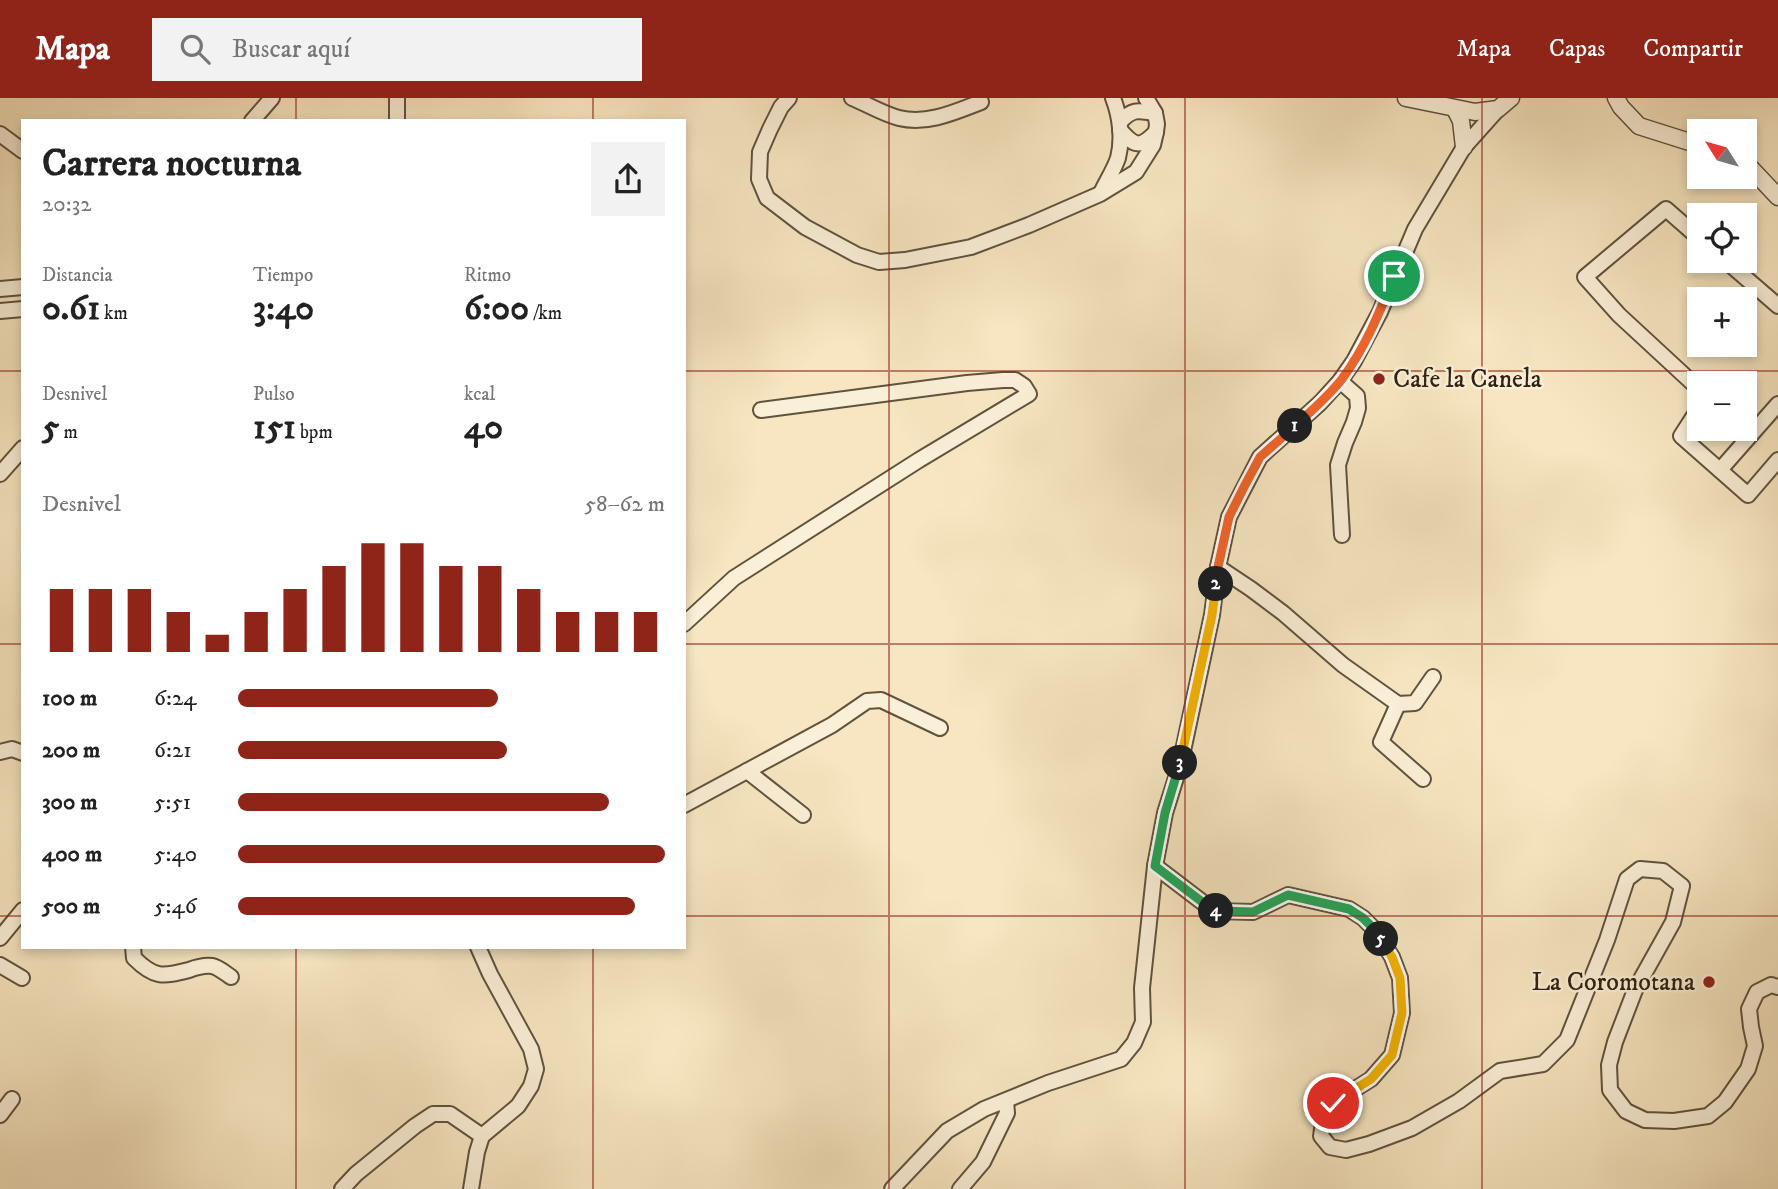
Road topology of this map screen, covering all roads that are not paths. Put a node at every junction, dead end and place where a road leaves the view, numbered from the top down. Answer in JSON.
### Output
{"nodes":[{"id":1,"x":272,"y":98,"type":"edge"},
{"id":2,"x":397,"y":98,"type":"edge"},
{"id":3,"x":789,"y":98,"type":"edge"},
{"id":4,"x":852,"y":98,"type":"edge"},
{"id":5,"x":1113,"y":98,"type":"edge"},
{"id":6,"x":1146,"y":98,"type":"edge"},
{"id":7,"x":1415,"y":98,"type":"edge"},
{"id":8,"x":1469,"y":98,"type":"edge"},
{"id":9,"x":1511,"y":98,"type":"edge"},
{"id":10,"x":1616,"y":98,"type":"edge"},
{"id":11,"x":981,"y":102,"type":"dead end"},
{"id":12,"x":1455,"y":109,"type":"junction"},
{"id":13,"x":1493,"y":110,"type":"junction"},
{"id":14,"x":1155,"y":113,"type":"junction"},
{"id":15,"x":254,"y":119,"type":"edge"},
{"id":16,"x":397,"y":119,"type":"edge"},
{"id":17,"x":1120,"y":126,"type":"junction"},
{"id":18,"x":1156,"y":132,"type":"junction"},
{"id":19,"x":0,"y":134,"type":"edge"},
{"id":20,"x":1687,"y":141,"type":"edge"},
{"id":21,"x":1464,"y":147,"type":"junction"},
{"id":22,"x":21,"y":150,"type":"edge"},
{"id":23,"x":1757,"y":175,"type":"edge"},
{"id":24,"x":1100,"y":194,"type":"junction"},
{"id":25,"x":1778,"y":197,"type":"edge"},
{"id":26,"x":1687,"y":227,"type":"edge"},
{"id":27,"x":1740,"y":273,"type":"edge"},
{"id":28,"x":21,"y":287,"type":"edge"},
{"id":29,"x":0,"y":289,"type":"edge"},
{"id":30,"x":1778,"y":306,"type":"edge"},
{"id":31,"x":21,"y":309,"type":"edge"},
{"id":32,"x":0,"y":311,"type":"edge"},
{"id":33,"x":1687,"y":377,"type":"edge"},
{"id":34,"x":1340,"y":381,"type":"junction"},
{"id":35,"x":1778,"y":404,"type":"edge"},
{"id":36,"x":761,"y":410,"type":"dead end"},
{"id":37,"x":1687,"y":427,"type":"edge"},
{"id":38,"x":21,"y":450,"type":"edge"},
{"id":39,"x":1778,"y":460,"type":"edge"},
{"id":40,"x":1720,"y":470,"type":"junction"},
{"id":41,"x":0,"y":474,"type":"edge"},
{"id":42,"x":1342,"y":535,"type":"dead end"},
{"id":43,"x":1218,"y":567,"type":"junction"},
{"id":44,"x":686,"y":622,"type":"edge"},
{"id":45,"x":1433,"y":677,"type":"dead end"},
{"id":46,"x":1398,"y":704,"type":"junction"},
{"id":47,"x":940,"y":728,"type":"dead end"},
{"id":48,"x":0,"y":752,"type":"edge"},
{"id":49,"x":21,"y":752,"type":"edge"},
{"id":50,"x":747,"y":771,"type":"junction"},
{"id":51,"x":1423,"y":779,"type":"dead end"},
{"id":52,"x":686,"y":805,"type":"edge"},
{"id":53,"x":803,"y":815,"type":"dead end"},
{"id":54,"x":1155,"y":866,"type":"junction"},
{"id":55,"x":21,"y":912,"type":"edge"},
{"id":56,"x":0,"y":938,"type":"edge"},
{"id":57,"x":133,"y":949,"type":"edge"},
{"id":58,"x":479,"y":949,"type":"edge"},
{"id":59,"x":0,"y":965,"type":"edge"},
{"id":60,"x":231,"y":977,"type":"dead end"},
{"id":61,"x":22,"y":978,"type":"dead end"},
{"id":62,"x":1778,"y":987,"type":"edge"},
{"id":63,"x":12,"y":1099,"type":"dead end"},
{"id":64,"x":1006,"y":1101,"type":"junction"},
{"id":65,"x":0,"y":1115,"type":"edge"},
{"id":66,"x":482,"y":1136,"type":"junction"},
{"id":67,"x":342,"y":1189,"type":"edge"},
{"id":68,"x":471,"y":1189,"type":"edge"},
{"id":69,"x":892,"y":1189,"type":"edge"},
{"id":70,"x":960,"y":1189,"type":"edge"}],
"edges":[{"from":1,"to":15,"type":"street"},
{"from":2,"to":16,"type":"street"},
{"from":3,"to":24,"type":"street"},
{"from":4,"to":11,"type":"street"},
{"from":5,"to":17,"type":"street"},
{"from":6,"to":14,"type":"street"},
{"from":7,"to":12,"type":"street"},
{"from":8,"to":13,"type":"street"},
{"from":9,"to":13,"type":"street"},
{"from":10,"to":20,"type":"street"},
{"from":12,"to":13,"type":"street"},
{"from":12,"to":21,"type":"street"},
{"from":13,"to":21,"type":"street"},
{"from":14,"to":17,"type":"street"},
{"from":14,"to":18,"type":"street"},
{"from":17,"to":18,"type":"street"},
{"from":17,"to":24,"type":"street"},
{"from":18,"to":24,"type":"street"},
{"from":19,"to":22,"type":"street"},
{"from":21,"to":34,"type":"street"},
{"from":23,"to":25,"type":"street"},
{"from":26,"to":33,"type":"street"},
{"from":27,"to":30,"type":"street"},
{"from":28,"to":29,"type":"street"},
{"from":31,"to":32,"type":"street"},
{"from":34,"to":42,"type":"street"},
{"from":34,"to":43,"type":"street"},
{"from":35,"to":40,"type":"street"},
{"from":36,"to":44,"type":"street"},
{"from":37,"to":40,"type":"street"},
{"from":38,"to":41,"type":"street"},
{"from":39,"to":40,"type":"street"},
{"from":43,"to":46,"type":"street"},
{"from":43,"to":54,"type":"street"},
{"from":45,"to":46,"type":"street"},
{"from":46,"to":51,"type":"street"},
{"from":47,"to":50,"type":"street"},
{"from":48,"to":49,"type":"street"},
{"from":50,"to":52,"type":"street"},
{"from":50,"to":53,"type":"street"},
{"from":54,"to":62,"type":"street"},
{"from":54,"to":64,"type":"street"},
{"from":55,"to":56,"type":"street"},
{"from":57,"to":60,"type":"street"},
{"from":58,"to":66,"type":"street"},
{"from":59,"to":61,"type":"street"},
{"from":63,"to":65,"type":"street"},
{"from":64,"to":69,"type":"street"},
{"from":64,"to":70,"type":"street"},
{"from":66,"to":67,"type":"street"},
{"from":66,"to":68,"type":"street"}]}
